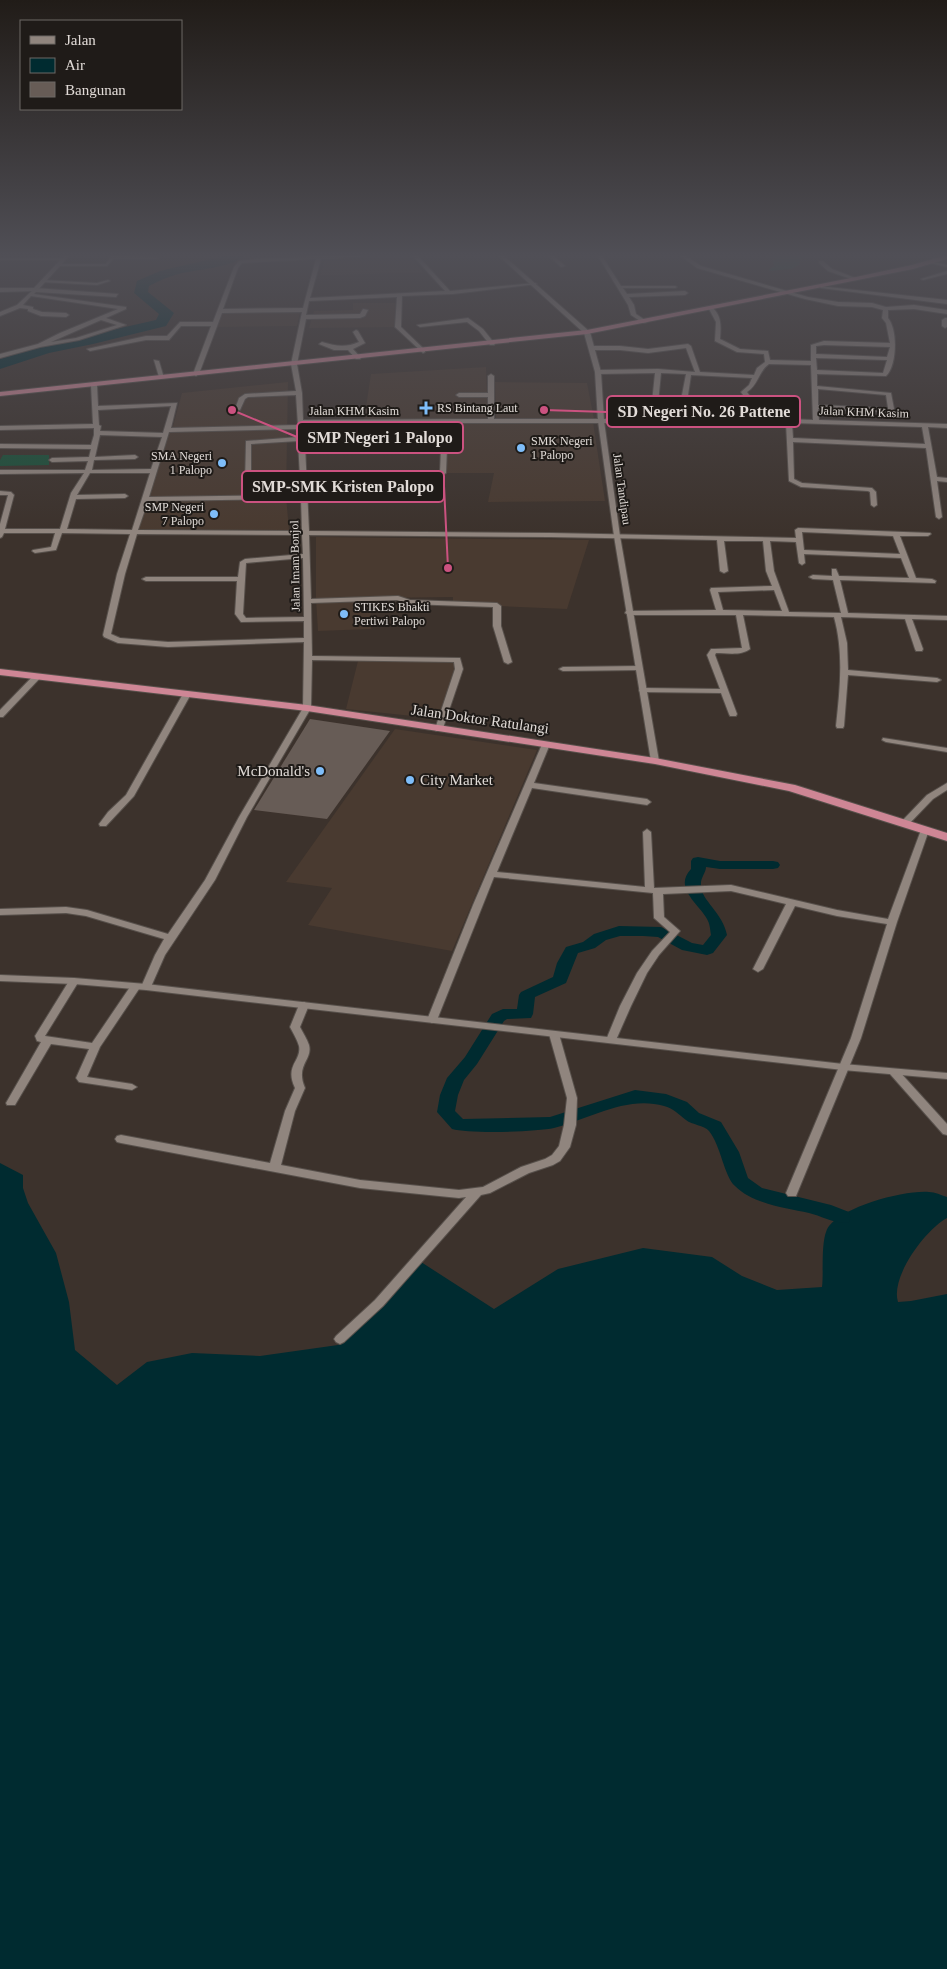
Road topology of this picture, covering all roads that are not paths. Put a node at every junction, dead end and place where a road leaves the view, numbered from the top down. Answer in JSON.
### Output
{"nodes":[{"id":1,"x":30,"y":348,"type":"edge"},
{"id":2,"x":96,"y":348,"type":"edge"},
{"id":3,"x":205,"y":348,"type":"edge"},
{"id":4,"x":297,"y":348,"type":"edge"},
{"id":5,"x":334,"y":348,"type":"edge"},
{"id":6,"x":350,"y":348,"type":"joint"},
{"id":7,"x":420,"y":348,"type":"edge"},
{"id":8,"x":454,"y":348,"type":"edge"},
{"id":9,"x":592,"y":348,"type":"joint"},
{"id":10,"x":672,"y":348,"type":"edge"},
{"id":11,"x":690,"y":348,"type":"edge"},
{"id":12,"x":733,"y":348,"type":"edge"},
{"id":13,"x":814,"y":348,"type":"edge"},
{"id":14,"x":892,"y":348,"type":"edge"},
{"id":15,"x":90,"y":349,"type":"dead end"},
{"id":16,"x":423,"y":351,"type":"junction"},
{"id":17,"x":0,"y":356,"type":"edge"},
{"id":18,"x":358,"y":358,"type":"junction"},
{"id":19,"x":891,"y":359,"type":"junction"},
{"id":20,"x":814,"y":360,"type":"junction"},
{"id":21,"x":156,"y":361,"type":"dead end"},
{"id":22,"x":768,"y":362,"type":"junction"},
{"id":23,"x":294,"y":364,"type":"junction"},
{"id":24,"x":598,"y":372,"type":"junction"},
{"id":25,"x":658,"y":372,"type":"junction"},
{"id":26,"x":689,"y":372,"type":"junction"},
{"id":27,"x":814,"y":372,"type":"junction"},
{"id":28,"x":698,"y":373,"type":"junction"},
{"id":29,"x":196,"y":374,"type":"junction"},
{"id":30,"x":492,"y":376,"type":"dead end"},
{"id":31,"x":162,"y":377,"type":"junction"},
{"id":32,"x":757,"y":377,"type":"junction"},
{"id":33,"x":94,"y":385,"type":"junction"},
{"id":34,"x":815,"y":386,"type":"junction"},
{"id":35,"x":299,"y":393,"type":"junction"},
{"id":36,"x":0,"y":394,"type":"edge"},
{"id":37,"x":459,"y":395,"type":"dead end"},
{"id":38,"x":491,"y":395,"type":"junction"},
{"id":39,"x":815,"y":407,"type":"junction"},
{"id":40,"x":96,"y":408,"type":"junction"},
{"id":41,"x":238,"y":410,"type":"dead end"},
{"id":42,"x":764,"y":420,"type":"junction"},
{"id":43,"x":601,"y":421,"type":"junction"},
{"id":44,"x":694,"y":421,"type":"junction"},
{"id":45,"x":789,"y":421,"type":"junction"},
{"id":46,"x":446,"y":422,"type":"junction"},
{"id":47,"x":491,"y":422,"type":"junction"},
{"id":48,"x":660,"y":422,"type":"junction"},
{"id":49,"x":816,"y":422,"type":"junction"},
{"id":50,"x":300,"y":424,"type":"junction"},
{"id":51,"x":925,"y":425,"type":"junction"},
{"id":52,"x":947,"y":426,"type":"edge"},
{"id":53,"x":0,"y":428,"type":"edge"},
{"id":54,"x":98,"y":429,"type":"junction"},
{"id":55,"x":166,"y":433,"type":"junction"},
{"id":56,"x":302,"y":439,"type":"junction"},
{"id":57,"x":790,"y":440,"type":"junction"},
{"id":58,"x":0,"y":446,"type":"edge"},
{"id":59,"x":928,"y":446,"type":"junction"},
{"id":60,"x":94,"y":447,"type":"junction"},
{"id":61,"x":135,"y":457,"type":"dead end"},
{"id":62,"x":91,"y":458,"type":"junction"},
{"id":63,"x":52,"y":460,"type":"dead end"},
{"id":64,"x":153,"y":471,"type":"junction"},
{"id":65,"x":0,"y":472,"type":"edge"},
{"id":66,"x":88,"y":472,"type":"junction"},
{"id":67,"x":443,"y":473,"type":"dead end"},
{"id":68,"x":934,"y":479,"type":"junction"},
{"id":69,"x":947,"y":480,"type":"edge"},
{"id":70,"x":248,"y":484,"type":"dead end"},
{"id":71,"x":0,"y":493,"type":"edge"},
{"id":72,"x":126,"y":496,"type":"dead end"},
{"id":73,"x":304,"y":496,"type":"junction"},
{"id":74,"x":73,"y":497,"type":"junction"},
{"id":75,"x":145,"y":499,"type":"junction"},
{"id":76,"x":874,"y":505,"type":"dead end"},
{"id":77,"x":939,"y":517,"type":"dead end"},
{"id":78,"x":797,"y":521,"type":"dead end"},
{"id":79,"x":798,"y":530,"type":"junction"},
{"id":80,"x":61,"y":531,"type":"junction"},
{"id":81,"x":136,"y":531,"type":"junction"},
{"id":82,"x":0,"y":533,"type":"edge"},
{"id":83,"x":305,"y":533,"type":"junction"},
{"id":84,"x":896,"y":534,"type":"junction"},
{"id":85,"x":928,"y":534,"type":"dead end"},
{"id":86,"x":616,"y":536,"type":"junction"},
{"id":87,"x":720,"y":538,"type":"junction"},
{"id":88,"x":766,"y":540,"type":"junction"},
{"id":89,"x":799,"y":540,"type":"junction"},
{"id":90,"x":35,"y":551,"type":"dead end"},
{"id":91,"x":800,"y":552,"type":"junction"},
{"id":92,"x":305,"y":556,"type":"junction"},
{"id":93,"x":904,"y":556,"type":"junction"},
{"id":94,"x":802,"y":563,"type":"dead end"},
{"id":95,"x":834,"y":570,"type":"dead end"},
{"id":96,"x":724,"y":571,"type":"dead end"},
{"id":97,"x":814,"y":577,"type":"dead end"},
{"id":98,"x":837,"y":578,"type":"junction"},
{"id":99,"x":146,"y":579,"type":"dead end"},
{"id":100,"x":241,"y":579,"type":"junction"},
{"id":101,"x":913,"y":580,"type":"junction"},
{"id":102,"x":932,"y":581,"type":"dead end"},
{"id":103,"x":776,"y":588,"type":"junction"},
{"id":104,"x":307,"y":601,"type":"junction"},
{"id":105,"x":720,"y":612,"type":"junction"},
{"id":106,"x":739,"y":613,"type":"junction"},
{"id":107,"x":629,"y":614,"type":"junction"},
{"id":108,"x":786,"y":614,"type":"junction"},
{"id":109,"x":841,"y":615,"type":"junction"},
{"id":110,"x":908,"y":617,"type":"junction"},
{"id":111,"x":947,"y":618,"type":"edge"},
{"id":112,"x":307,"y":619,"type":"junction"},
{"id":113,"x":308,"y":640,"type":"junction"},
{"id":114,"x":919,"y":649,"type":"dead end"},
{"id":115,"x":308,"y":658,"type":"junction"},
{"id":116,"x":508,"y":662,"type":"dead end"},
{"id":117,"x":639,"y":668,"type":"junction"},
{"id":118,"x":563,"y":670,"type":"dead end"},
{"id":119,"x":0,"y":672,"type":"edge"},
{"id":120,"x":845,"y":672,"type":"junction"},
{"id":121,"x":38,"y":676,"type":"junction"},
{"id":122,"x":937,"y":680,"type":"dead end"},
{"id":123,"x":643,"y":690,"type":"junction"},
{"id":124,"x":724,"y":691,"type":"junction"},
{"id":125,"x":187,"y":694,"type":"junction"},
{"id":126,"x":307,"y":708,"type":"junction"},
{"id":127,"x":733,"y":714,"type":"dead end"},
{"id":128,"x":0,"y":715,"type":"edge"},
{"id":129,"x":840,"y":726,"type":"dead end"},
{"id":130,"x":439,"y":728,"type":"junction"},
{"id":131,"x":886,"y":740,"type":"dead end"},
{"id":132,"x":546,"y":744,"type":"junction"},
{"id":133,"x":947,"y":750,"type":"edge"},
{"id":134,"x":655,"y":761,"type":"junction"},
{"id":135,"x":529,"y":784,"type":"junction"},
{"id":136,"x":947,"y":786,"type":"edge"},
{"id":137,"x":647,"y":802,"type":"dead end"},
{"id":138,"x":905,"y":823,"type":"junction"},
{"id":139,"x":103,"y":824,"type":"dead end"},
{"id":140,"x":925,"y":830,"type":"junction"},
{"id":141,"x":647,"y":832,"type":"dead end"},
{"id":142,"x":947,"y":837,"type":"edge"},
{"id":143,"x":491,"y":874,"type":"junction"},
{"id":144,"x":654,"y":891,"type":"junction"},
{"id":145,"x":792,"y":902,"type":"junction"},
{"id":146,"x":0,"y":912,"type":"edge"},
{"id":147,"x":892,"y":922,"type":"junction"},
{"id":148,"x":170,"y":938,"type":"junction"},
{"id":149,"x":758,"y":969,"type":"dead end"},
{"id":150,"x":0,"y":978,"type":"edge"},
{"id":151,"x":74,"y":981,"type":"junction"},
{"id":152,"x":141,"y":987,"type":"junction"},
{"id":153,"x":304,"y":1005,"type":"junction"},
{"id":154,"x":432,"y":1020,"type":"junction"},
{"id":155,"x":554,"y":1034,"type":"junction"},
{"id":156,"x":48,"y":1040,"type":"junction"},
{"id":157,"x":611,"y":1040,"type":"junction"},
{"id":158,"x":95,"y":1047,"type":"junction"},
{"id":159,"x":843,"y":1067,"type":"junction"},
{"id":160,"x":894,"y":1072,"type":"junction"},
{"id":161,"x":947,"y":1076,"type":"edge"},
{"id":162,"x":132,"y":1087,"type":"dead end"},
{"id":163,"x":11,"y":1103,"type":"dead end"},
{"id":164,"x":947,"y":1131,"type":"edge"},
{"id":165,"x":121,"y":1139,"type":"dead end"},
{"id":166,"x":275,"y":1167,"type":"junction"},
{"id":167,"x":477,"y":1192,"type":"junction"},
{"id":168,"x":792,"y":1193,"type":"dead end"},
{"id":169,"x":340,"y":1339,"type":"dead end"}],
"edges":[{"from":1,"to":17,"type":"street"},
{"from":2,"to":15,"type":"street"},
{"from":3,"to":29,"type":"street"},
{"from":4,"to":23,"type":"street"},
{"from":5,"to":6,"type":"street"},
{"from":6,"to":18,"type":"street"},
{"from":7,"to":16,"type":"street"},
{"from":8,"to":16,"type":"highway"},
{"from":9,"to":10,"type":"street"},
{"from":9,"to":24,"type":"street","name":"Jalan Tandipau"},
{"from":11,"to":28,"type":"street"},
{"from":12,"to":22,"type":"street"},
{"from":13,"to":20,"type":"street"},
{"from":14,"to":19,"type":"street"},
{"from":16,"to":18,"type":"highway"},
{"from":18,"to":23,"type":"highway"},
{"from":19,"to":20,"type":"street"},
{"from":19,"to":27,"type":"street"},
{"from":20,"to":22,"type":"street"},
{"from":20,"to":27,"type":"street"},
{"from":21,"to":31,"type":"street"},
{"from":22,"to":32,"type":"street"},
{"from":23,"to":29,"type":"highway"},
{"from":23,"to":35,"type":"street","name":"Jalan Imam Bonjol"},
{"from":24,"to":25,"type":"street"},
{"from":24,"to":43,"type":"street","name":"Jalan Tandipau"},
{"from":25,"to":26,"type":"street"},
{"from":25,"to":48,"type":"street"},
{"from":26,"to":28,"type":"street"},
{"from":26,"to":44,"type":"street"},
{"from":27,"to":34,"type":"street"},
{"from":28,"to":32,"type":"street"},
{"from":29,"to":31,"type":"highway"},
{"from":30,"to":38,"type":"street"},
{"from":31,"to":33,"type":"highway"},
{"from":32,"to":42,"type":"street"},
{"from":33,"to":36,"type":"highway"},
{"from":33,"to":40,"type":"street"},
{"from":34,"to":39,"type":"street"},
{"from":34,"to":39,"type":"street"},
{"from":35,"to":41,"type":"street"},
{"from":35,"to":50,"type":"street","name":"Jalan Imam Bonjol"},
{"from":37,"to":38,"type":"street"},
{"from":38,"to":47,"type":"street"},
{"from":39,"to":49,"type":"street"},
{"from":40,"to":54,"type":"street"},
{"from":40,"to":55,"type":"street"},
{"from":42,"to":44,"type":"street","name":"Jalan KHM Kasim"},
{"from":42,"to":45,"type":"street","name":"Jalan KHM Kasim"},
{"from":43,"to":47,"type":"street","name":"Jalan KHM Kasim"},
{"from":43,"to":48,"type":"street","name":"Jalan KHM Kasim"},
{"from":43,"to":86,"type":"street","name":"Jalan Tandipau"},
{"from":44,"to":48,"type":"street","name":"Jalan KHM Kasim"},
{"from":45,"to":49,"type":"street","name":"Jalan KHM Kasim"},
{"from":45,"to":57,"type":"street"},
{"from":46,"to":47,"type":"street","name":"Jalan KHM Kasim"},
{"from":46,"to":50,"type":"street","name":"Jalan KHM Kasim"},
{"from":46,"to":67,"type":"street"},
{"from":49,"to":51,"type":"street","name":"Jalan KHM Kasim"},
{"from":50,"to":55,"type":"street","name":"Jalan KHM Kasim"},
{"from":50,"to":56,"type":"street","name":"Jalan Imam Bonjol"},
{"from":51,"to":52,"type":"street","name":"Jalan KHM Kasim"},
{"from":51,"to":59,"type":"street"},
{"from":53,"to":54,"type":"street","name":"Jalan KHM Kasim"},
{"from":54,"to":55,"type":"street","name":"Jalan KHM Kasim"},
{"from":54,"to":60,"type":"street"},
{"from":55,"to":64,"type":"street"},
{"from":56,"to":70,"type":"street"},
{"from":56,"to":73,"type":"street","name":"Jalan Imam Bonjol"},
{"from":57,"to":59,"type":"street"},
{"from":57,"to":76,"type":"street"},
{"from":58,"to":60,"type":"street"},
{"from":59,"to":68,"type":"street"},
{"from":60,"to":62,"type":"street"},
{"from":61,"to":62,"type":"street"},
{"from":62,"to":63,"type":"street"},
{"from":62,"to":66,"type":"street"},
{"from":64,"to":66,"type":"street"},
{"from":64,"to":75,"type":"street"},
{"from":65,"to":66,"type":"street"},
{"from":66,"to":74,"type":"street"},
{"from":68,"to":69,"type":"street"},
{"from":68,"to":77,"type":"street"},
{"from":71,"to":82,"type":"street"},
{"from":72,"to":74,"type":"street"},
{"from":73,"to":75,"type":"street"},
{"from":73,"to":83,"type":"street","name":"Jalan Imam Bonjol"},
{"from":74,"to":80,"type":"street"},
{"from":75,"to":81,"type":"street"},
{"from":78,"to":79,"type":"street"},
{"from":79,"to":84,"type":"street"},
{"from":79,"to":89,"type":"street"},
{"from":80,"to":81,"type":"street"},
{"from":80,"to":82,"type":"street"},
{"from":80,"to":90,"type":"street"},
{"from":81,"to":83,"type":"street"},
{"from":81,"to":113,"type":"street"},
{"from":83,"to":86,"type":"street"},
{"from":83,"to":92,"type":"street","name":"Jalan Imam Bonjol"},
{"from":84,"to":85,"type":"street"},
{"from":84,"to":93,"type":"street"},
{"from":86,"to":87,"type":"street"},
{"from":86,"to":107,"type":"street","name":"Jalan Tandipau"},
{"from":87,"to":88,"type":"street"},
{"from":87,"to":96,"type":"street"},
{"from":88,"to":89,"type":"street"},
{"from":88,"to":103,"type":"street"},
{"from":89,"to":91,"type":"street"},
{"from":91,"to":93,"type":"street"},
{"from":91,"to":94,"type":"street"},
{"from":92,"to":100,"type":"street"},
{"from":92,"to":104,"type":"street","name":"Jalan Imam Bonjol"},
{"from":93,"to":101,"type":"street"},
{"from":95,"to":98,"type":"street"},
{"from":97,"to":98,"type":"street"},
{"from":98,"to":101,"type":"street"},
{"from":98,"to":109,"type":"street"},
{"from":99,"to":100,"type":"street"},
{"from":100,"to":112,"type":"street"},
{"from":101,"to":102,"type":"street"},
{"from":103,"to":105,"type":"street"},
{"from":103,"to":108,"type":"street"},
{"from":104,"to":112,"type":"street","name":"Jalan Imam Bonjol"},
{"from":104,"to":116,"type":"street"},
{"from":105,"to":106,"type":"street"},
{"from":105,"to":107,"type":"street"},
{"from":106,"to":108,"type":"street"},
{"from":106,"to":124,"type":"street"},
{"from":107,"to":117,"type":"street","name":"Jalan Tandipau"},
{"from":108,"to":109,"type":"street"},
{"from":109,"to":110,"type":"street"},
{"from":109,"to":120,"type":"street"},
{"from":110,"to":111,"type":"street"},
{"from":110,"to":114,"type":"street"},
{"from":112,"to":113,"type":"street","name":"Jalan Imam Bonjol"},
{"from":113,"to":115,"type":"street","name":"Jalan Imam Bonjol"},
{"from":115,"to":126,"type":"street","name":"Jalan Imam Bonjol"},
{"from":115,"to":130,"type":"street"},
{"from":117,"to":118,"type":"street"},
{"from":117,"to":123,"type":"street","name":"Jalan Tandipau"},
{"from":119,"to":121,"type":"highway","name":"Jalan Doktor Ratulangi"},
{"from":120,"to":122,"type":"street"},
{"from":120,"to":129,"type":"street"},
{"from":121,"to":125,"type":"highway","name":"Jalan Doktor Ratulangi"},
{"from":121,"to":128,"type":"street"},
{"from":123,"to":124,"type":"street"},
{"from":123,"to":134,"type":"street","name":"Jalan Tandipau"},
{"from":124,"to":127,"type":"street"},
{"from":125,"to":126,"type":"highway","name":"Jalan Doktor Ratulangi"},
{"from":125,"to":139,"type":"street"},
{"from":126,"to":130,"type":"highway","name":"Jalan Doktor Ratulangi"},
{"from":126,"to":148,"type":"street"},
{"from":130,"to":132,"type":"highway","name":"Jalan Doktor Ratulangi"},
{"from":131,"to":133,"type":"street"},
{"from":132,"to":134,"type":"highway","name":"Jalan Doktor Ratulangi"},
{"from":132,"to":135,"type":"street"},
{"from":134,"to":138,"type":"highway","name":"Jalan Doktor Ratulangi"},
{"from":135,"to":137,"type":"street"},
{"from":135,"to":143,"type":"street"},
{"from":136,"to":138,"type":"street"},
{"from":138,"to":140,"type":"highway","name":"Jalan Doktor Ratulangi"},
{"from":140,"to":142,"type":"highway","name":"Jalan Doktor Ratulangi"},
{"from":140,"to":147,"type":"street"},
{"from":141,"to":144,"type":"street"},
{"from":143,"to":144,"type":"street"},
{"from":143,"to":154,"type":"street"},
{"from":144,"to":145,"type":"street"},
{"from":144,"to":157,"type":"street"},
{"from":145,"to":147,"type":"street"},
{"from":145,"to":149,"type":"street"},
{"from":146,"to":148,"type":"street"},
{"from":147,"to":159,"type":"street"},
{"from":148,"to":152,"type":"street"},
{"from":150,"to":151,"type":"street"},
{"from":151,"to":152,"type":"street"},
{"from":151,"to":156,"type":"street"},
{"from":152,"to":153,"type":"street"},
{"from":152,"to":158,"type":"street"},
{"from":153,"to":154,"type":"street"},
{"from":153,"to":166,"type":"street"},
{"from":154,"to":155,"type":"street"},
{"from":155,"to":157,"type":"street"},
{"from":155,"to":167,"type":"street"},
{"from":156,"to":158,"type":"street"},
{"from":156,"to":163,"type":"street"},
{"from":157,"to":159,"type":"street"},
{"from":158,"to":162,"type":"street"},
{"from":159,"to":160,"type":"street"},
{"from":159,"to":168,"type":"street"},
{"from":160,"to":161,"type":"street"},
{"from":160,"to":164,"type":"street"},
{"from":165,"to":166,"type":"street"},
{"from":166,"to":167,"type":"street"},
{"from":167,"to":169,"type":"street"}]}
